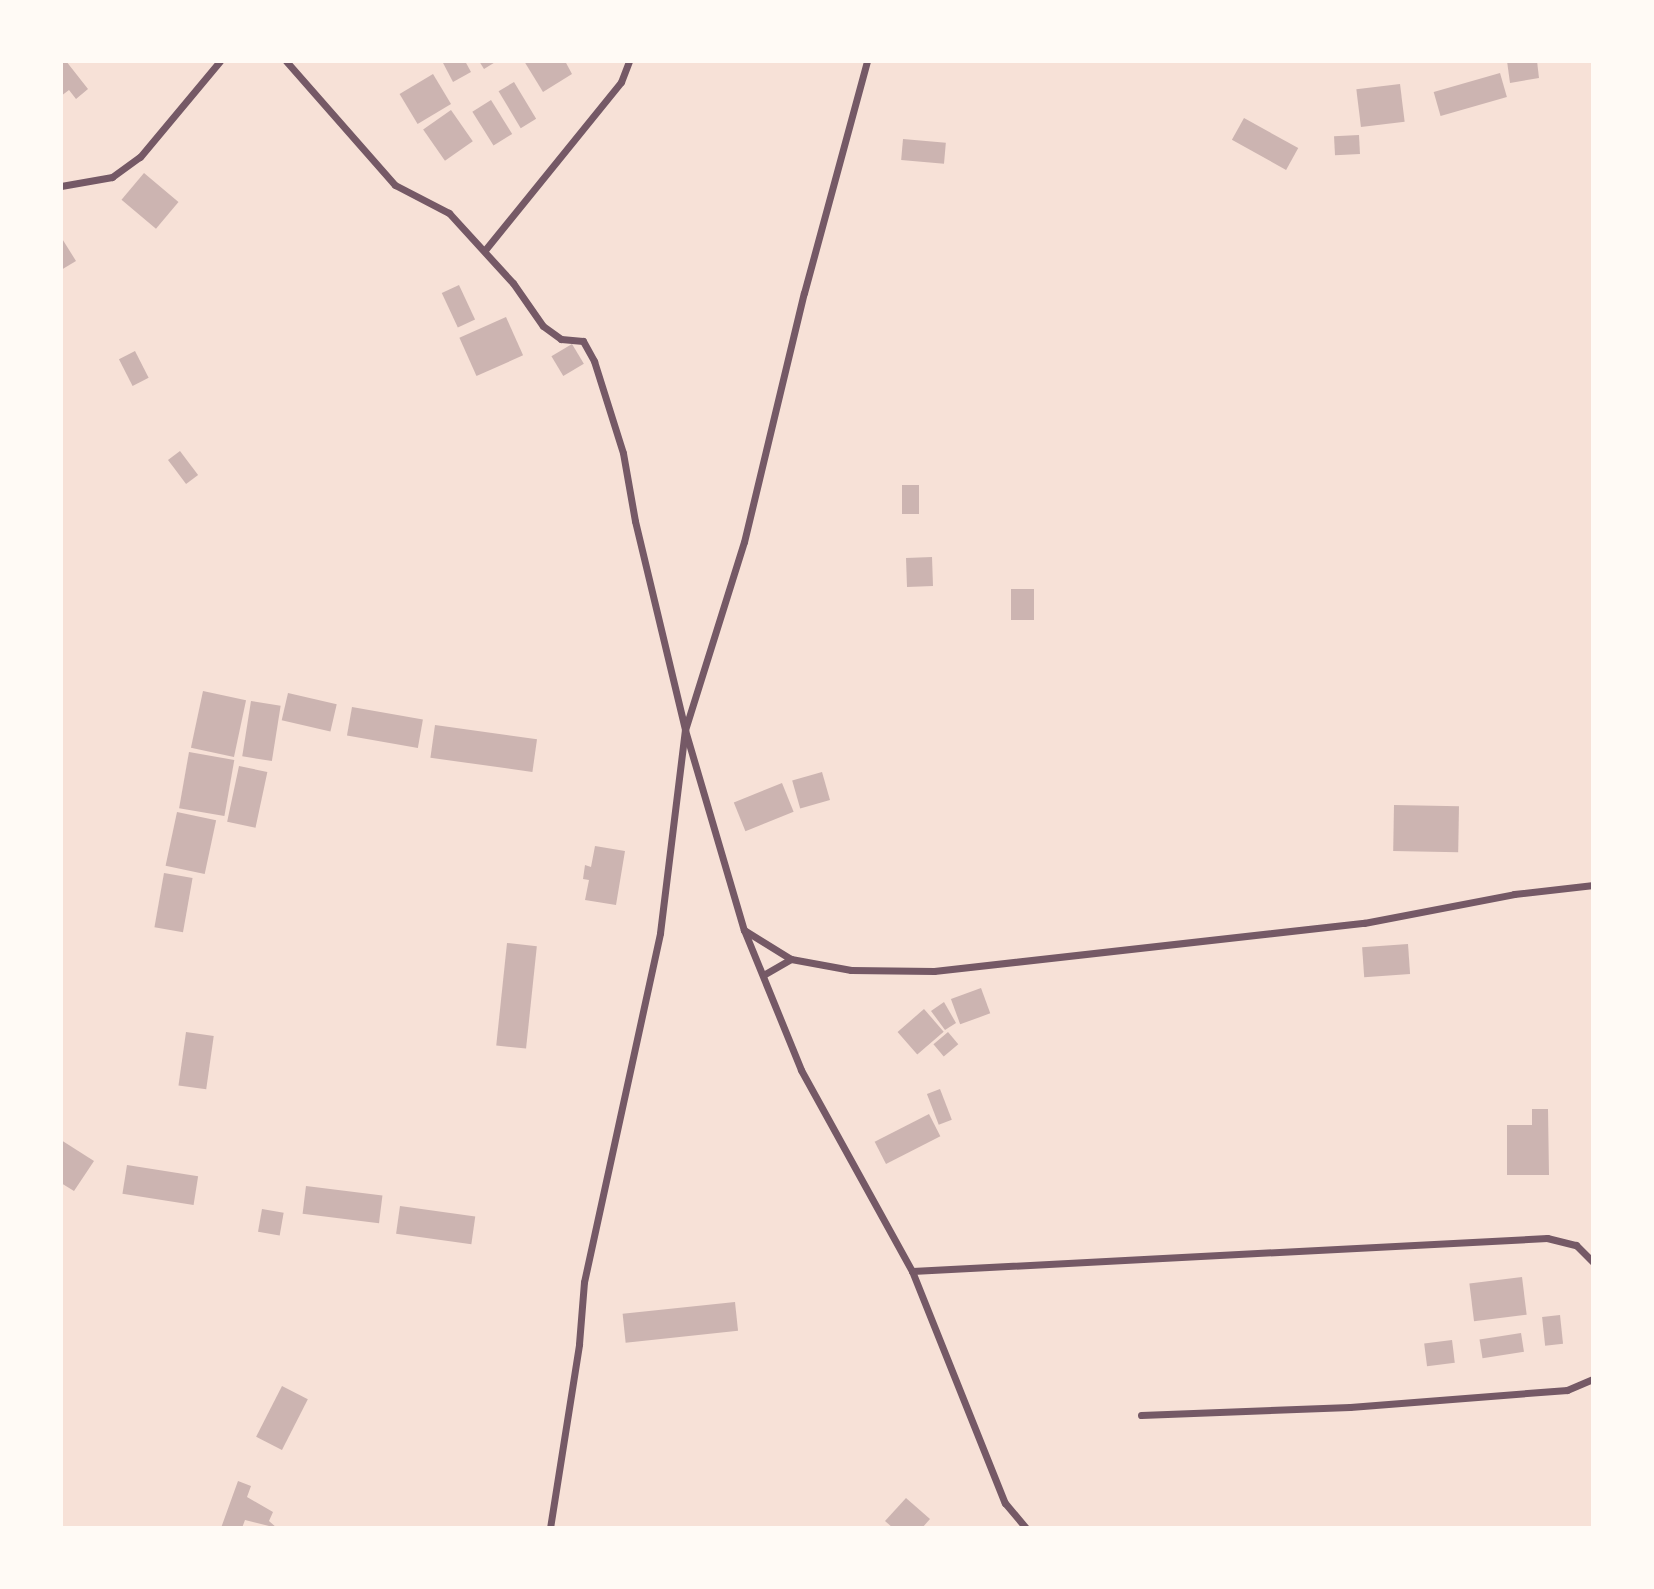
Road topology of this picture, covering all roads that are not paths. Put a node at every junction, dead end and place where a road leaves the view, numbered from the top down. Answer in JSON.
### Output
{"nodes":[{"id":1,"x":219,"y":61,"type":"edge"},
{"id":2,"x":286,"y":61,"type":"edge"},
{"id":3,"x":629,"y":61,"type":"edge"},
{"id":4,"x":867,"y":61,"type":"edge"},
{"id":5,"x":61,"y":186,"type":"edge"},
{"id":6,"x":485,"y":250,"type":"junction"},
{"id":7,"x":685,"y":730,"type":"junction"},
{"id":8,"x":1593,"y":885,"type":"edge"},
{"id":9,"x":744,"y":930,"type":"junction"},
{"id":10,"x":791,"y":959,"type":"junction"},
{"id":11,"x":765,"y":974,"type":"junction"},
{"id":12,"x":1593,"y":1262,"type":"edge"},
{"id":13,"x":912,"y":1271,"type":"junction"},
{"id":14,"x":1593,"y":1379,"type":"edge"},
{"id":15,"x":1141,"y":1415,"type":"dead end"},
{"id":16,"x":550,"y":1528,"type":"edge"},
{"id":17,"x":1026,"y":1528,"type":"edge"}],
"edges":[{"from":1,"to":5,"type":"street"},
{"from":2,"to":6,"type":"street"},
{"from":3,"to":6,"type":"street"},
{"from":4,"to":7,"type":"street"},
{"from":6,"to":7,"type":"street"},
{"from":7,"to":9,"type":"street"},
{"from":7,"to":16,"type":"street"},
{"from":8,"to":10,"type":"street"},
{"from":9,"to":10,"type":"street"},
{"from":9,"to":11,"type":"street"},
{"from":10,"to":11,"type":"street"},
{"from":11,"to":13,"type":"street"},
{"from":12,"to":13,"type":"street"},
{"from":13,"to":17,"type":"street"},
{"from":14,"to":15,"type":"street"}]}
